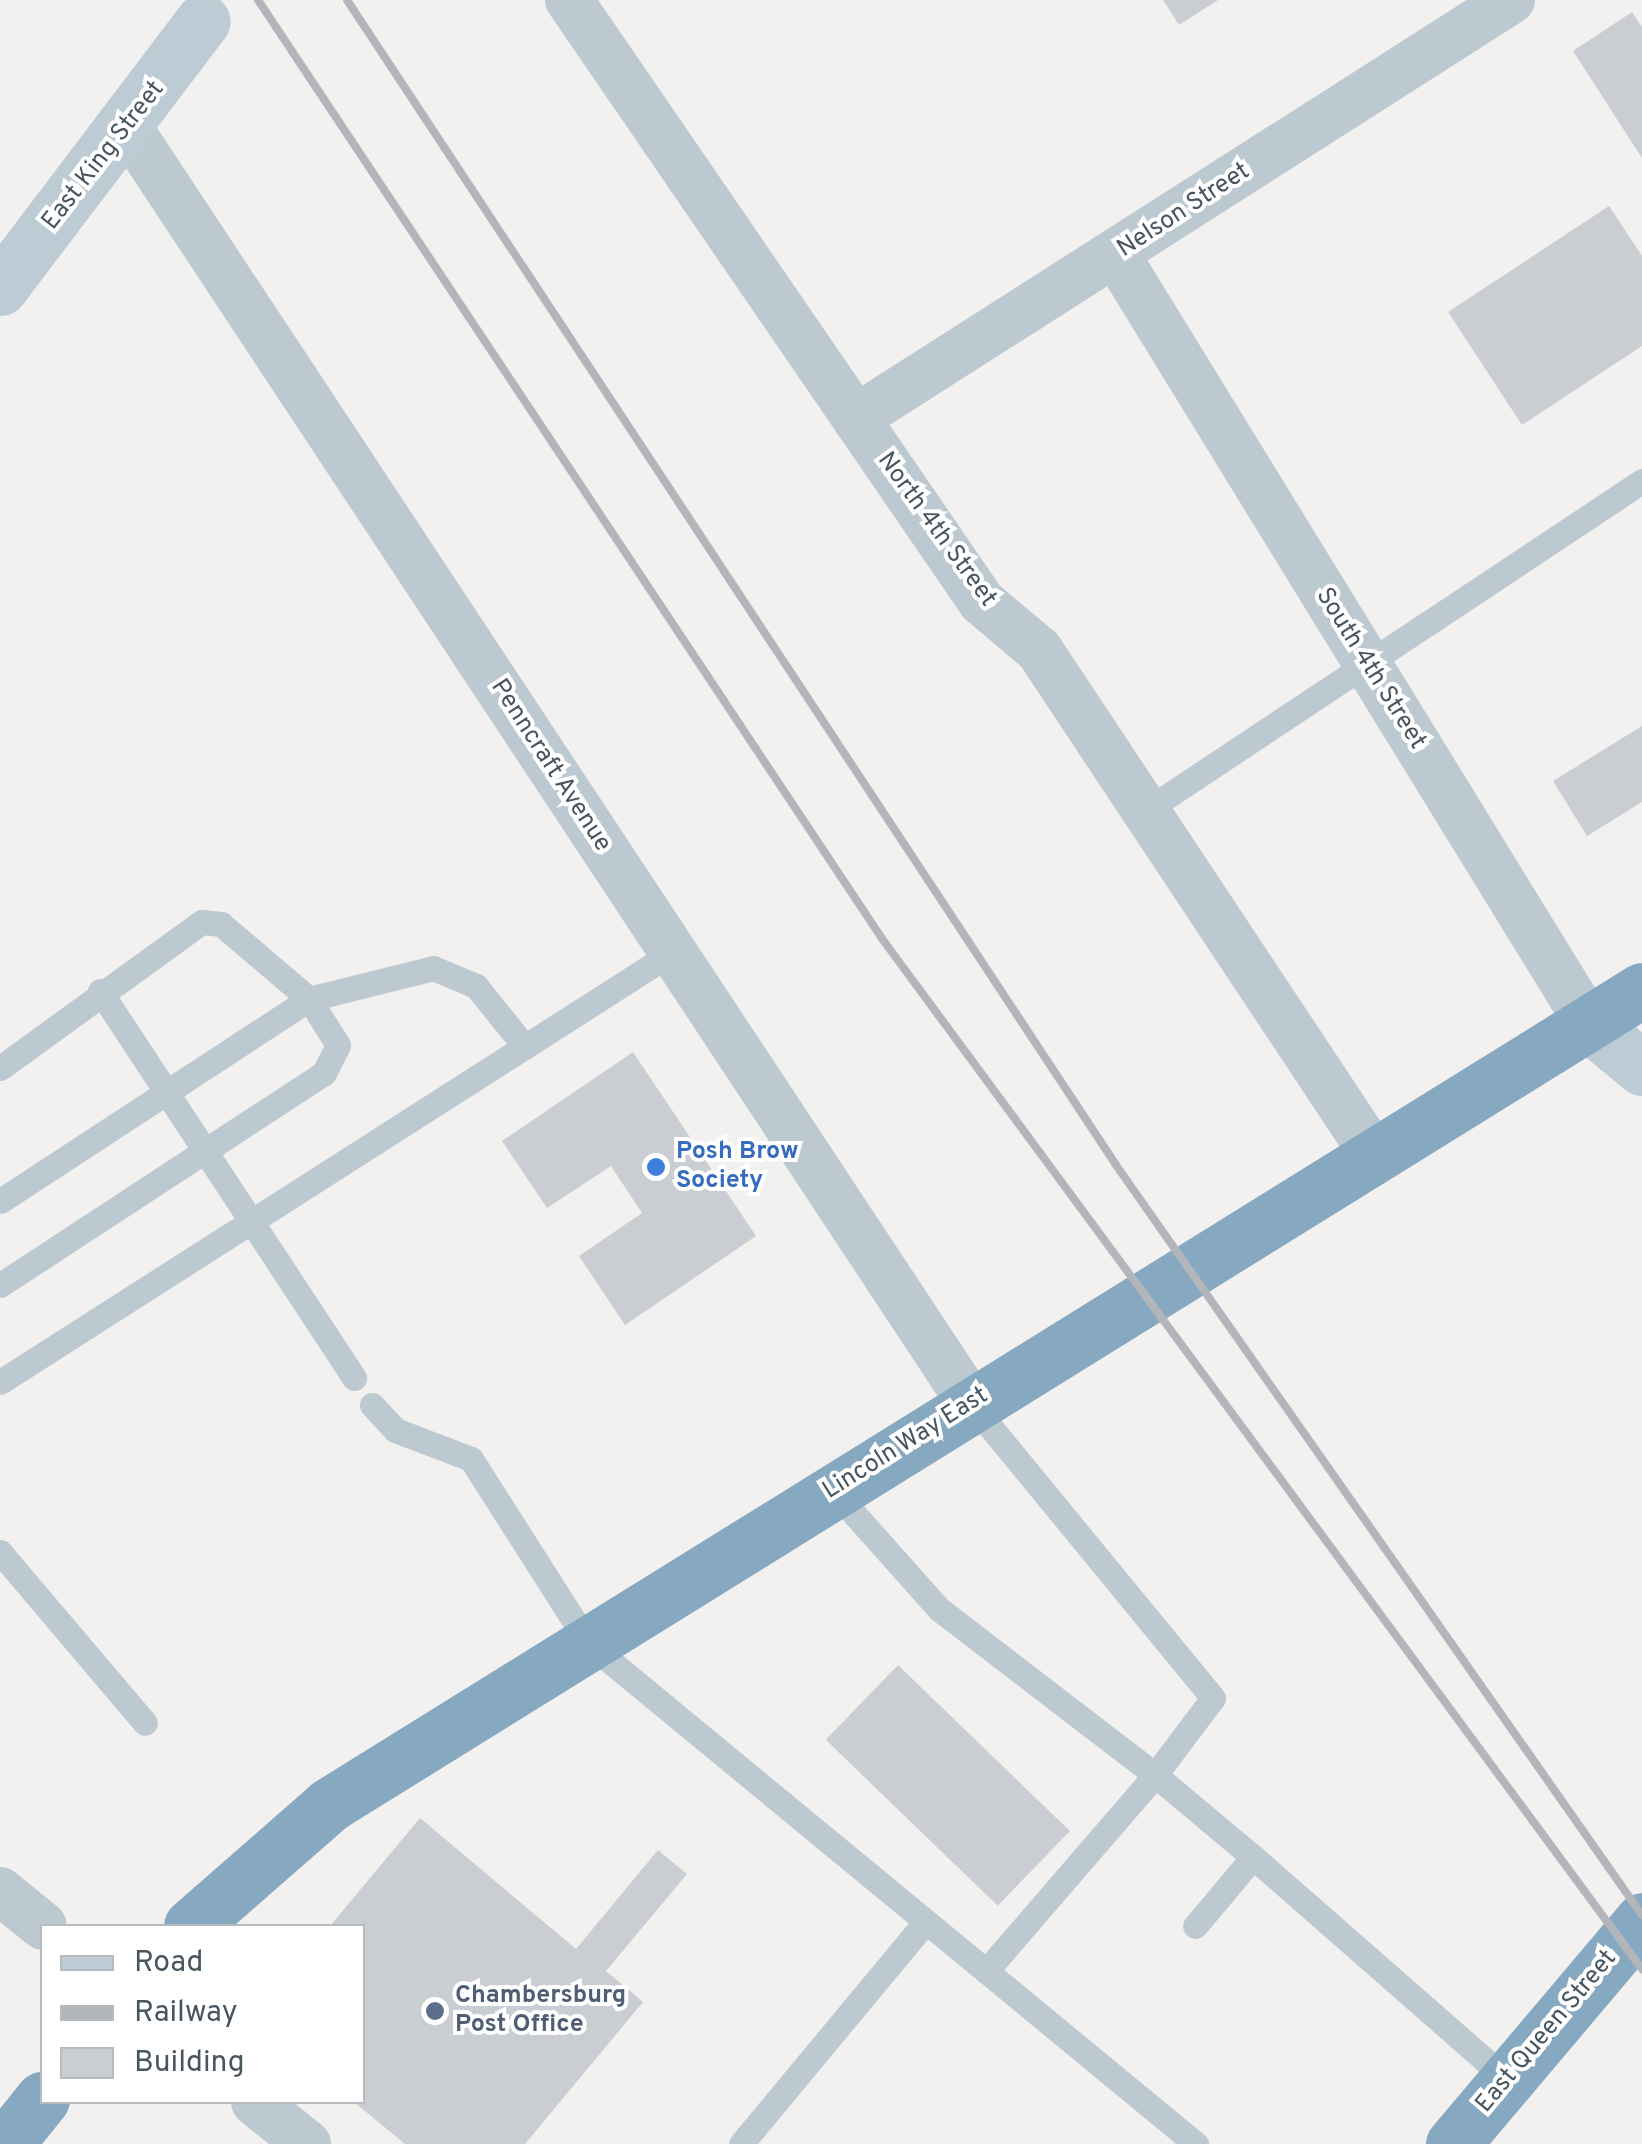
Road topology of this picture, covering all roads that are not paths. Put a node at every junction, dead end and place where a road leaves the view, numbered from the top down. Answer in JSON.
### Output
{"nodes":[{"id":1,"x":569,"y":0,"type":"edge"},
{"id":2,"x":1511,"y":0,"type":"edge"},
{"id":3,"x":191,"y":11,"type":"edge"},
{"id":4,"x":129,"y":129,"type":"junction"},
{"id":5,"x":1116,"y":254,"type":"junction"},
{"id":6,"x":0,"y":288,"type":"edge"},
{"id":7,"x":856,"y":418,"type":"junction"},
{"id":8,"x":1642,"y":482,"type":"edge"},
{"id":9,"x":1368,"y":666,"type":"junction"},
{"id":10,"x":1148,"y":809,"type":"junction"},
{"id":11,"x":673,"y":952,"type":"junction"},
{"id":12,"x":100,"y":990,"type":"junction"},
{"id":13,"x":1642,"y":990,"type":"edge"},
{"id":14,"x":309,"y":999,"type":"junction"},
{"id":15,"x":1589,"y":1024,"type":"junction"},
{"id":16,"x":525,"y":1047,"type":"junction"},
{"id":17,"x":0,"y":1068,"type":"edge"},
{"id":18,"x":1642,"y":1068,"type":"edge"},
{"id":19,"x":167,"y":1089,"type":"junction"},
{"id":20,"x":205,"y":1147,"type":"junction"},
{"id":21,"x":1374,"y":1155,"type":"junction"},
{"id":22,"x":0,"y":1201,"type":"edge"},
{"id":23,"x":254,"y":1219,"type":"junction"},
{"id":24,"x":0,"y":1285,"type":"edge"},
{"id":25,"x":1,"y":1378,"type":"edge"},
{"id":26,"x":354,"y":1378,"type":"dead end"},
{"id":27,"x":971,"y":1403,"type":"junction"},
{"id":28,"x":372,"y":1405,"type":"dead end"},
{"id":29,"x":832,"y":1490,"type":"junction"},
{"id":30,"x":0,"y":1552,"type":"edge"},
{"id":31,"x":588,"y":1643,"type":"junction"},
{"id":32,"x":145,"y":1723,"type":"dead end"},
{"id":33,"x":1155,"y":1775,"type":"junction"},
{"id":34,"x":1254,"y":1857,"type":"junction"},
{"id":35,"x":0,"y":1890,"type":"edge"},
{"id":36,"x":1642,"y":1920,"type":"edge"},
{"id":37,"x":925,"y":1922,"type":"junction"},
{"id":38,"x":41,"y":1924,"type":"edge"},
{"id":39,"x":193,"y":1924,"type":"edge"},
{"id":40,"x":1195,"y":1926,"type":"dead end"},
{"id":41,"x":986,"y":1971,"type":"junction"},
{"id":42,"x":1507,"y":2079,"type":"junction"},
{"id":43,"x":40,"y":2102,"type":"edge"},
{"id":44,"x":257,"y":2104,"type":"edge"},
{"id":45,"x":6,"y":2144,"type":"edge"},
{"id":46,"x":307,"y":2144,"type":"edge"},
{"id":47,"x":741,"y":2144,"type":"edge"},
{"id":48,"x":1196,"y":2144,"type":"edge"},
{"id":49,"x":1452,"y":2144,"type":"edge"}],
"edges":[{"from":1,"to":7,"type":"street","name":"North 4th Street"},
{"from":2,"to":5,"type":"street","name":"Nelson Street"},
{"from":3,"to":4,"type":"street","name":"East King Street"},
{"from":4,"to":6,"type":"street","name":"East King Street"},
{"from":4,"to":11,"type":"street","name":"Penncraft Avenue"},
{"from":5,"to":7,"type":"street","name":"Nelson Street"},
{"from":5,"to":9,"type":"street","name":"South 4th Street"},
{"from":7,"to":10,"type":"street","name":"North 4th Street"},
{"from":8,"to":9,"type":"lane"},
{"from":9,"to":10,"type":"lane"},
{"from":9,"to":15,"type":"street","name":"South 4th Street"},
{"from":10,"to":21,"type":"street","name":"North 4th Street"},
{"from":11,"to":16,"type":"lane"},
{"from":11,"to":27,"type":"street","name":"Penncraft Avenue"},
{"from":12,"to":14,"type":"lane"},
{"from":12,"to":17,"type":"lane"},
{"from":12,"to":19,"type":"lane"},
{"from":13,"to":15,"type":"highway","name":"Lincoln Way East"},
{"from":14,"to":16,"type":"lane"},
{"from":14,"to":19,"type":"lane"},
{"from":14,"to":20,"type":"lane"},
{"from":15,"to":18,"type":"street","name":"South 4th Street"},
{"from":15,"to":21,"type":"highway","name":"Lincoln Way East"},
{"from":16,"to":23,"type":"lane"},
{"from":19,"to":20,"type":"lane"},
{"from":19,"to":22,"type":"lane"},
{"from":20,"to":23,"type":"lane"},
{"from":20,"to":24,"type":"lane"},
{"from":21,"to":27,"type":"highway","name":"Lincoln Way East"},
{"from":23,"to":25,"type":"lane"},
{"from":23,"to":26,"type":"lane"},
{"from":27,"to":29,"type":"highway","name":"Lincoln Way East"},
{"from":27,"to":33,"type":"lane"},
{"from":28,"to":31,"type":"lane"},
{"from":29,"to":31,"type":"highway","name":"Lincoln Way East"},
{"from":29,"to":33,"type":"lane"},
{"from":30,"to":32,"type":"lane"},
{"from":31,"to":37,"type":"lane"},
{"from":31,"to":39,"type":"highway","name":"Lincoln Way East"},
{"from":33,"to":34,"type":"lane"},
{"from":33,"to":41,"type":"lane"},
{"from":34,"to":40,"type":"lane"},
{"from":34,"to":42,"type":"lane"},
{"from":35,"to":38,"type":"street"},
{"from":36,"to":42,"type":"highway","name":"East Queen Street"},
{"from":37,"to":41,"type":"lane"},
{"from":37,"to":47,"type":"lane"},
{"from":41,"to":48,"type":"lane"},
{"from":42,"to":49,"type":"highway","name":"East Queen Street"},
{"from":43,"to":45,"type":"highway"},
{"from":44,"to":46,"type":"street"}]}
